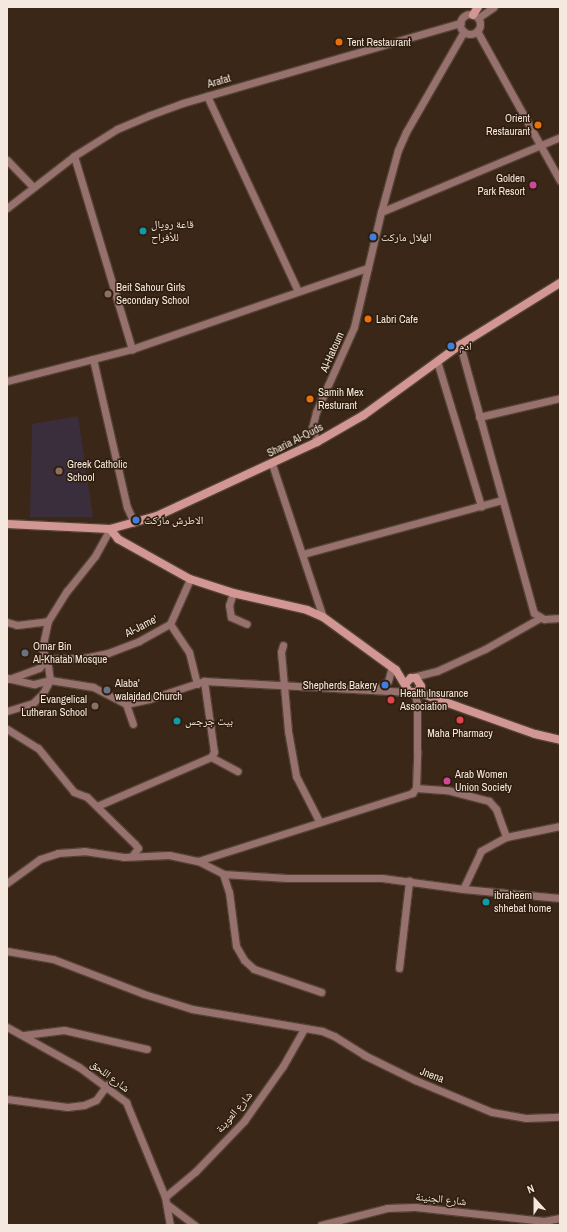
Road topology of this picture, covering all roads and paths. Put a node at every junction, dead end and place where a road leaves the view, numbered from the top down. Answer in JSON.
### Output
{"nodes":[{"id":1,"x":478,"y":7,"type":"edge"},
{"id":2,"x":494,"y":7,"type":"edge"},
{"id":3,"x":476,"y":16,"type":"junction"},
{"id":4,"x":461,"y":24,"type":"junction"},
{"id":5,"x":464,"y":31,"type":"junction"},
{"id":6,"x":477,"y":32,"type":"junction"},
{"id":7,"x":207,"y":96,"type":"junction"},
{"id":8,"x":560,"y":137,"type":"edge"},
{"id":9,"x":540,"y":145,"type":"junction"},
{"id":10,"x":74,"y":156,"type":"junction"},
{"id":11,"x":7,"y":160,"type":"edge"},
{"id":12,"x":560,"y":181,"type":"edge"},
{"id":13,"x":32,"y":186,"type":"junction"},
{"id":14,"x":7,"y":208,"type":"edge"},
{"id":15,"x":381,"y":212,"type":"junction"},
{"id":16,"x":367,"y":268,"type":"junction"},
{"id":17,"x":560,"y":283,"type":"edge"},
{"id":18,"x":298,"y":292,"type":"junction"},
{"id":19,"x":460,"y":345,"type":"junction"},
{"id":20,"x":132,"y":349,"type":"junction"},
{"id":21,"x":93,"y":359,"type":"junction"},
{"id":22,"x":437,"y":361,"type":"junction"},
{"id":23,"x":7,"y":380,"type":"edge"},
{"id":24,"x":560,"y":398,"type":"edge"},
{"id":25,"x":479,"y":417,"type":"junction"},
{"id":26,"x":317,"y":442,"type":"junction"},
{"id":27,"x":272,"y":464,"type":"junction"},
{"id":28,"x":502,"y":500,"type":"junction"},
{"id":29,"x":480,"y":506,"type":"junction"},
{"id":30,"x":134,"y":523,"type":"junction"},
{"id":31,"x":7,"y":524,"type":"edge"},
{"id":32,"x":110,"y":529,"type":"junction"},
{"id":33,"x":303,"y":554,"type":"junction"},
{"id":34,"x":190,"y":579,"type":"junction"},
{"id":35,"x":233,"y":593,"type":"junction"},
{"id":36,"x":316,"y":597,"type":"junction"},
{"id":37,"x":307,"y":610,"type":"junction"},
{"id":38,"x":323,"y":617,"type":"junction"},
{"id":39,"x":540,"y":618,"type":"junction"},
{"id":40,"x":560,"y":618,"type":"edge"},
{"id":41,"x":48,"y":621,"type":"junction"},
{"id":42,"x":7,"y":622,"type":"edge"},
{"id":43,"x":170,"y":624,"type":"junction"},
{"id":44,"x":247,"y":624,"type":"dead end"},
{"id":45,"x":283,"y":645,"type":"dead end"},
{"id":46,"x":47,"y":659,"type":"junction"},
{"id":47,"x":394,"y":669,"type":"junction"},
{"id":48,"x":437,"y":670,"type":"junction"},
{"id":49,"x":413,"y":677,"type":"junction"},
{"id":50,"x":8,"y":678,"type":"edge"},
{"id":51,"x":50,"y":680,"type":"junction"},
{"id":52,"x":204,"y":681,"type":"junction"},
{"id":53,"x":406,"y":683,"type":"junction"},
{"id":54,"x":421,"y":683,"type":"junction"},
{"id":55,"x":197,"y":684,"type":"junction"},
{"id":56,"x":283,"y":685,"type":"junction"},
{"id":57,"x":382,"y":688,"type":"junction"},
{"id":58,"x":413,"y":692,"type":"junction"},
{"id":59,"x":126,"y":704,"type":"junction"},
{"id":60,"x":7,"y":710,"type":"edge"},
{"id":61,"x":133,"y":724,"type":"dead end"},
{"id":62,"x":7,"y":729,"type":"edge"},
{"id":63,"x":560,"y":740,"type":"edge"},
{"id":64,"x":211,"y":757,"type":"junction"},
{"id":65,"x":237,"y":771,"type":"dead end"},
{"id":66,"x":416,"y":788,"type":"junction"},
{"id":67,"x":97,"y":806,"type":"junction"},
{"id":68,"x":319,"y":821,"type":"junction"},
{"id":69,"x":560,"y":826,"type":"edge"},
{"id":70,"x":506,"y":837,"type":"junction"},
{"id":71,"x":140,"y":849,"type":"junction"},
{"id":72,"x":198,"y":861,"type":"junction"},
{"id":73,"x":223,"y":874,"type":"junction"},
{"id":74,"x":409,"y":881,"type":"junction"},
{"id":75,"x":7,"y":883,"type":"edge"},
{"id":76,"x":463,"y":889,"type":"junction"},
{"id":77,"x":560,"y":898,"type":"edge"},
{"id":78,"x":7,"y":951,"type":"edge"},
{"id":79,"x":399,"y":968,"type":"dead end"},
{"id":80,"x":322,"y":992,"type":"dead end"},
{"id":81,"x":7,"y":1027,"type":"edge"},
{"id":82,"x":304,"y":1029,"type":"junction"},
{"id":83,"x":24,"y":1035,"type":"junction"},
{"id":84,"x":147,"y":1049,"type":"dead end"},
{"id":85,"x":107,"y":1085,"type":"junction"},
{"id":86,"x":7,"y":1099,"type":"edge"},
{"id":87,"x":560,"y":1117,"type":"edge"},
{"id":88,"x":165,"y":1197,"type":"junction"},
{"id":89,"x":168,"y":1205,"type":"junction"},
{"id":90,"x":560,"y":1218,"type":"edge"},
{"id":91,"x":170,"y":1225,"type":"edge"},
{"id":92,"x":195,"y":1225,"type":"edge"},
{"id":93,"x":321,"y":1225,"type":"edge"}],
"edges":[{"from":1,"to":3,"type":"main road"},
{"from":2,"to":3,"type":"street"},
{"from":3,"to":4,"type":"street"},
{"from":3,"to":6,"type":"street"},
{"from":4,"to":5,"type":"street"},
{"from":4,"to":7,"type":"street","name":"Arafat"},
{"from":5,"to":6,"type":"street"},
{"from":5,"to":15,"type":"street","name":"Al-Hatoum"},
{"from":6,"to":9,"type":"street"},
{"from":7,"to":10,"type":"street","name":"Arafat"},
{"from":7,"to":18,"type":"street"},
{"from":8,"to":9,"type":"street"},
{"from":9,"to":12,"type":"street"},
{"from":9,"to":15,"type":"street"},
{"from":10,"to":13,"type":"street","name":"Arafat"},
{"from":10,"to":20,"type":"street"},
{"from":11,"to":13,"type":"street"},
{"from":13,"to":14,"type":"street","name":"Arafat"},
{"from":15,"to":16,"type":"street","name":"Al-Hatoum"},
{"from":16,"to":18,"type":"street"},
{"from":16,"to":26,"type":"street","name":"Al-Hatoum"},
{"from":17,"to":19,"type":"main road","name":"Sharia Al-Quds"},
{"from":18,"to":20,"type":"street"},
{"from":19,"to":22,"type":"main road","name":"Sharia Al-Quds"},
{"from":19,"to":25,"type":"street"},
{"from":20,"to":21,"type":"street"},
{"from":21,"to":23,"type":"street"},
{"from":21,"to":30,"type":"street"},
{"from":22,"to":26,"type":"main road","name":"Sharia Al-Quds"},
{"from":22,"to":29,"type":"street"},
{"from":24,"to":25,"type":"street"},
{"from":25,"to":28,"type":"street"},
{"from":26,"to":27,"type":"main road","name":"Sharia Al-Quds"},
{"from":27,"to":30,"type":"main road","name":"Sharia Al-Quds"},
{"from":27,"to":33,"type":"street"},
{"from":28,"to":29,"type":"street"},
{"from":28,"to":39,"type":"street"},
{"from":29,"to":33,"type":"street"},
{"from":30,"to":32,"type":"main road","name":"Sharia Al-Quds"},
{"from":31,"to":32,"type":"main road","name":"Sharia Al-Quds"},
{"from":32,"to":34,"type":"main road"},
{"from":32,"to":41,"type":"street"},
{"from":33,"to":36,"type":"street"},
{"from":34,"to":35,"type":"main road"},
{"from":34,"to":43,"type":"street"},
{"from":35,"to":37,"type":"main road"},
{"from":35,"to":44,"type":"street"},
{"from":36,"to":37,"type":"street"},
{"from":36,"to":38,"type":"street"},
{"from":37,"to":38,"type":"main road"},
{"from":38,"to":47,"type":"main road"},
{"from":39,"to":40,"type":"street"},
{"from":39,"to":48,"type":"street"},
{"from":41,"to":42,"type":"street"},
{"from":41,"to":46,"type":"street"},
{"from":43,"to":46,"type":"street","name":"Al-Jame'"},
{"from":43,"to":55,"type":"street"},
{"from":45,"to":56,"type":"street"},
{"from":46,"to":50,"type":"street"},
{"from":46,"to":51,"type":"street"},
{"from":47,"to":49,"type":"main road"},
{"from":47,"to":53,"type":"main road"},
{"from":47,"to":57,"type":"street"},
{"from":48,"to":49,"type":"street"},
{"from":48,"to":54,"type":"street"},
{"from":49,"to":53,"type":"main road"},
{"from":49,"to":54,"type":"main road"},
{"from":50,"to":51,"type":"street"},
{"from":51,"to":59,"type":"street"},
{"from":51,"to":60,"type":"street"},
{"from":52,"to":55,"type":"street"},
{"from":52,"to":56,"type":"street"},
{"from":52,"to":64,"type":"street"},
{"from":53,"to":57,"type":"street"},
{"from":53,"to":58,"type":"main road"},
{"from":54,"to":58,"type":"main road"},
{"from":55,"to":59,"type":"street"},
{"from":56,"to":57,"type":"street"},
{"from":56,"to":68,"type":"street"},
{"from":57,"to":58,"type":"street"},
{"from":58,"to":63,"type":"main road"},
{"from":58,"to":66,"type":"street"},
{"from":59,"to":61,"type":"street"},
{"from":62,"to":67,"type":"street"},
{"from":64,"to":65,"type":"street"},
{"from":64,"to":67,"type":"street"},
{"from":66,"to":68,"type":"street"},
{"from":66,"to":70,"type":"street"},
{"from":67,"to":71,"type":"street"},
{"from":68,"to":72,"type":"street"},
{"from":69,"to":70,"type":"street"},
{"from":70,"to":76,"type":"street"},
{"from":71,"to":72,"type":"street"},
{"from":71,"to":75,"type":"street"},
{"from":72,"to":73,"type":"street"},
{"from":73,"to":74,"type":"street"},
{"from":73,"to":80,"type":"street"},
{"from":74,"to":76,"type":"street"},
{"from":74,"to":79,"type":"street"},
{"from":76,"to":77,"type":"street"},
{"from":78,"to":82,"type":"street","name":"Jnena"},
{"from":81,"to":83,"type":"street","name":"شارع اللحق"},
{"from":82,"to":87,"type":"street","name":"Jnena"},
{"from":82,"to":88,"type":"street","name":"شارع العوينة"},
{"from":83,"to":84,"type":"street"},
{"from":83,"to":85,"type":"street","name":"شارع اللحق"},
{"from":85,"to":86,"type":"street"},
{"from":85,"to":88,"type":"street","name":"شارع اللحق"},
{"from":88,"to":89,"type":"street","name":"شارع اللحق"},
{"from":89,"to":91,"type":"street","name":"شارع اللحق"},
{"from":89,"to":92,"type":"street"},
{"from":90,"to":93,"type":"street","name":"شارع الجنينة"}]}
